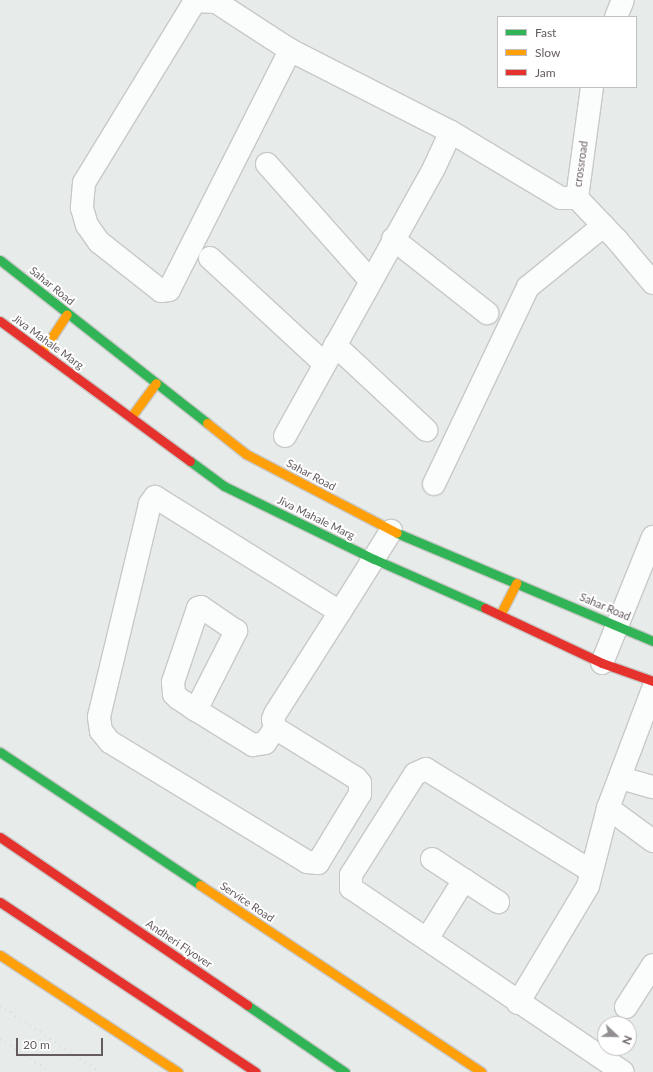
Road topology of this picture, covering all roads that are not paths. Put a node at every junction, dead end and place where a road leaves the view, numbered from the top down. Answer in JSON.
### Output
{"nodes":[{"id":1,"x":623,"y":0,"type":"edge"},
{"id":2,"x":616,"y":16,"type":"edge"},
{"id":3,"x":290,"y":50,"type":"junction"},
{"id":4,"x":592,"y":88,"type":"edge"},
{"id":5,"x":451,"y":132,"type":"junction"},
{"id":6,"x":267,"y":164,"type":"dead end"},
{"id":7,"x":576,"y":198,"type":"junction"},
{"id":8,"x":603,"y":226,"type":"junction"},
{"id":9,"x":393,"y":239,"type":"junction"},
{"id":10,"x":210,"y":258,"type":"dead end"},
{"id":11,"x":0,"y":260,"type":"edge"},
{"id":12,"x":370,"y":280,"type":"junction"},
{"id":13,"x":653,"y":283,"type":"edge"},
{"id":14,"x":487,"y":313,"type":"dead end"},
{"id":15,"x":67,"y":314,"type":"junction"},
{"id":16,"x":0,"y":321,"type":"edge"},
{"id":17,"x":335,"y":345,"type":"junction"},
{"id":18,"x":42,"y":352,"type":"junction"},
{"id":19,"x":325,"y":364,"type":"junction"},
{"id":20,"x":156,"y":383,"type":"junction"},
{"id":21,"x":131,"y":417,"type":"junction"},
{"id":22,"x":426,"y":430,"type":"dead end"},
{"id":23,"x":285,"y":436,"type":"dead end"},
{"id":24,"x":434,"y":484,"type":"dead end"},
{"id":25,"x":391,"y":531,"type":"junction"},
{"id":26,"x":653,"y":537,"type":"edge"},
{"id":27,"x":374,"y":559,"type":"junction"},
{"id":28,"x":516,"y":583,"type":"junction"},
{"id":29,"x":340,"y":612,"type":"junction"},
{"id":30,"x":500,"y":615,"type":"junction"},
{"id":31,"x":617,"y":625,"type":"junction"},
{"id":32,"x":653,"y":641,"type":"edge"},
{"id":33,"x":602,"y":663,"type":"junction"},
{"id":34,"x":653,"y":681,"type":"edge"},
{"id":35,"x":653,"y":688,"type":"edge"},
{"id":36,"x":196,"y":710,"type":"dead end"},
{"id":37,"x":275,"y":728,"type":"junction"},
{"id":38,"x":0,"y":752,"type":"edge"},
{"id":39,"x":622,"y":778,"type":"junction"},
{"id":40,"x":653,"y":787,"type":"edge"},
{"id":41,"x":608,"y":808,"type":"junction"},
{"id":42,"x":0,"y":837,"type":"edge"},
{"id":43,"x":653,"y":841,"type":"edge"},
{"id":44,"x":432,"y":859,"type":"dead end"},
{"id":45,"x":591,"y":871,"type":"junction"},
{"id":46,"x":464,"y":880,"type":"junction"},
{"id":47,"x":0,"y":902,"type":"edge"},
{"id":48,"x":498,"y":902,"type":"dead end"},
{"id":49,"x":426,"y":939,"type":"junction"},
{"id":50,"x":0,"y":955,"type":"edge"},
{"id":51,"x":652,"y":970,"type":"edge"},
{"id":52,"x":518,"y":1002,"type":"junction"},
{"id":53,"x":626,"y":1008,"type":"dead end"},
{"id":54,"x":178,"y":1072,"type":"edge"},
{"id":55,"x":256,"y":1072,"type":"edge"},
{"id":56,"x":345,"y":1072,"type":"edge"},
{"id":57,"x":481,"y":1072,"type":"edge"},
{"id":58,"x":623,"y":1072,"type":"edge"}],
"edges":[{"from":1,"to":2,"type":"street"},
{"from":3,"to":3,"type":"street"},
{"from":3,"to":5,"type":"street"},
{"from":4,"to":7,"type":"street","name":"crossroad"},
{"from":5,"to":7,"type":"street"},
{"from":5,"to":9,"type":"street"},
{"from":6,"to":12,"type":"street"},
{"from":7,"to":8,"type":"street","name":"crossroad"},
{"from":8,"to":13,"type":"street","name":"crossroad"},
{"from":8,"to":24,"type":"street"},
{"from":9,"to":12,"type":"street"},
{"from":9,"to":14,"type":"street"},
{"from":10,"to":19,"type":"street"},
{"from":11,"to":15,"type":"main road","name":"Sahar Road"},
{"from":12,"to":17,"type":"street"},
{"from":15,"to":18,"type":"main road"},
{"from":15,"to":20,"type":"main road","name":"Sahar Road"},
{"from":16,"to":18,"type":"main road","name":"Jiva Mahale Marg"},
{"from":17,"to":19,"type":"street"},
{"from":17,"to":22,"type":"street"},
{"from":18,"to":21,"type":"main road","name":"Jiva Mahale Marg"},
{"from":19,"to":23,"type":"street"},
{"from":20,"to":21,"type":"main road"},
{"from":20,"to":25,"type":"main road","name":"Sahar Road"},
{"from":21,"to":27,"type":"main road","name":"Jiva Mahale Marg"},
{"from":25,"to":27,"type":"street"},
{"from":25,"to":28,"type":"main road","name":"Sahar Road"},
{"from":26,"to":31,"type":"street"},
{"from":27,"to":29,"type":"street"},
{"from":27,"to":30,"type":"main road","name":"Jiva Mahale Marg"},
{"from":28,"to":30,"type":"main road"},
{"from":28,"to":31,"type":"main road","name":"Sahar Road"},
{"from":29,"to":37,"type":"street"},
{"from":29,"to":37,"type":"street"},
{"from":30,"to":33,"type":"main road","name":"Jiva Mahale Marg"},
{"from":31,"to":32,"type":"main road","name":"Sahar Road"},
{"from":31,"to":33,"type":"street"},
{"from":33,"to":34,"type":"main road","name":"Jiva Mahale Marg"},
{"from":35,"to":39,"type":"street"},
{"from":36,"to":37,"type":"street"},
{"from":38,"to":57,"type":"main road","name":"Service Road"},
{"from":39,"to":40,"type":"street"},
{"from":39,"to":41,"type":"street"},
{"from":41,"to":43,"type":"street"},
{"from":41,"to":45,"type":"street"},
{"from":42,"to":56,"type":"main road","name":"Andheri Flyover"},
{"from":44,"to":46,"type":"street"},
{"from":45,"to":49,"type":"street"},
{"from":45,"to":52,"type":"street"},
{"from":46,"to":48,"type":"street"},
{"from":46,"to":49,"type":"street"},
{"from":47,"to":55,"type":"main road"},
{"from":49,"to":52,"type":"street"},
{"from":50,"to":54,"type":"main road"},
{"from":51,"to":53,"type":"street"},
{"from":52,"to":58,"type":"street"}]}
